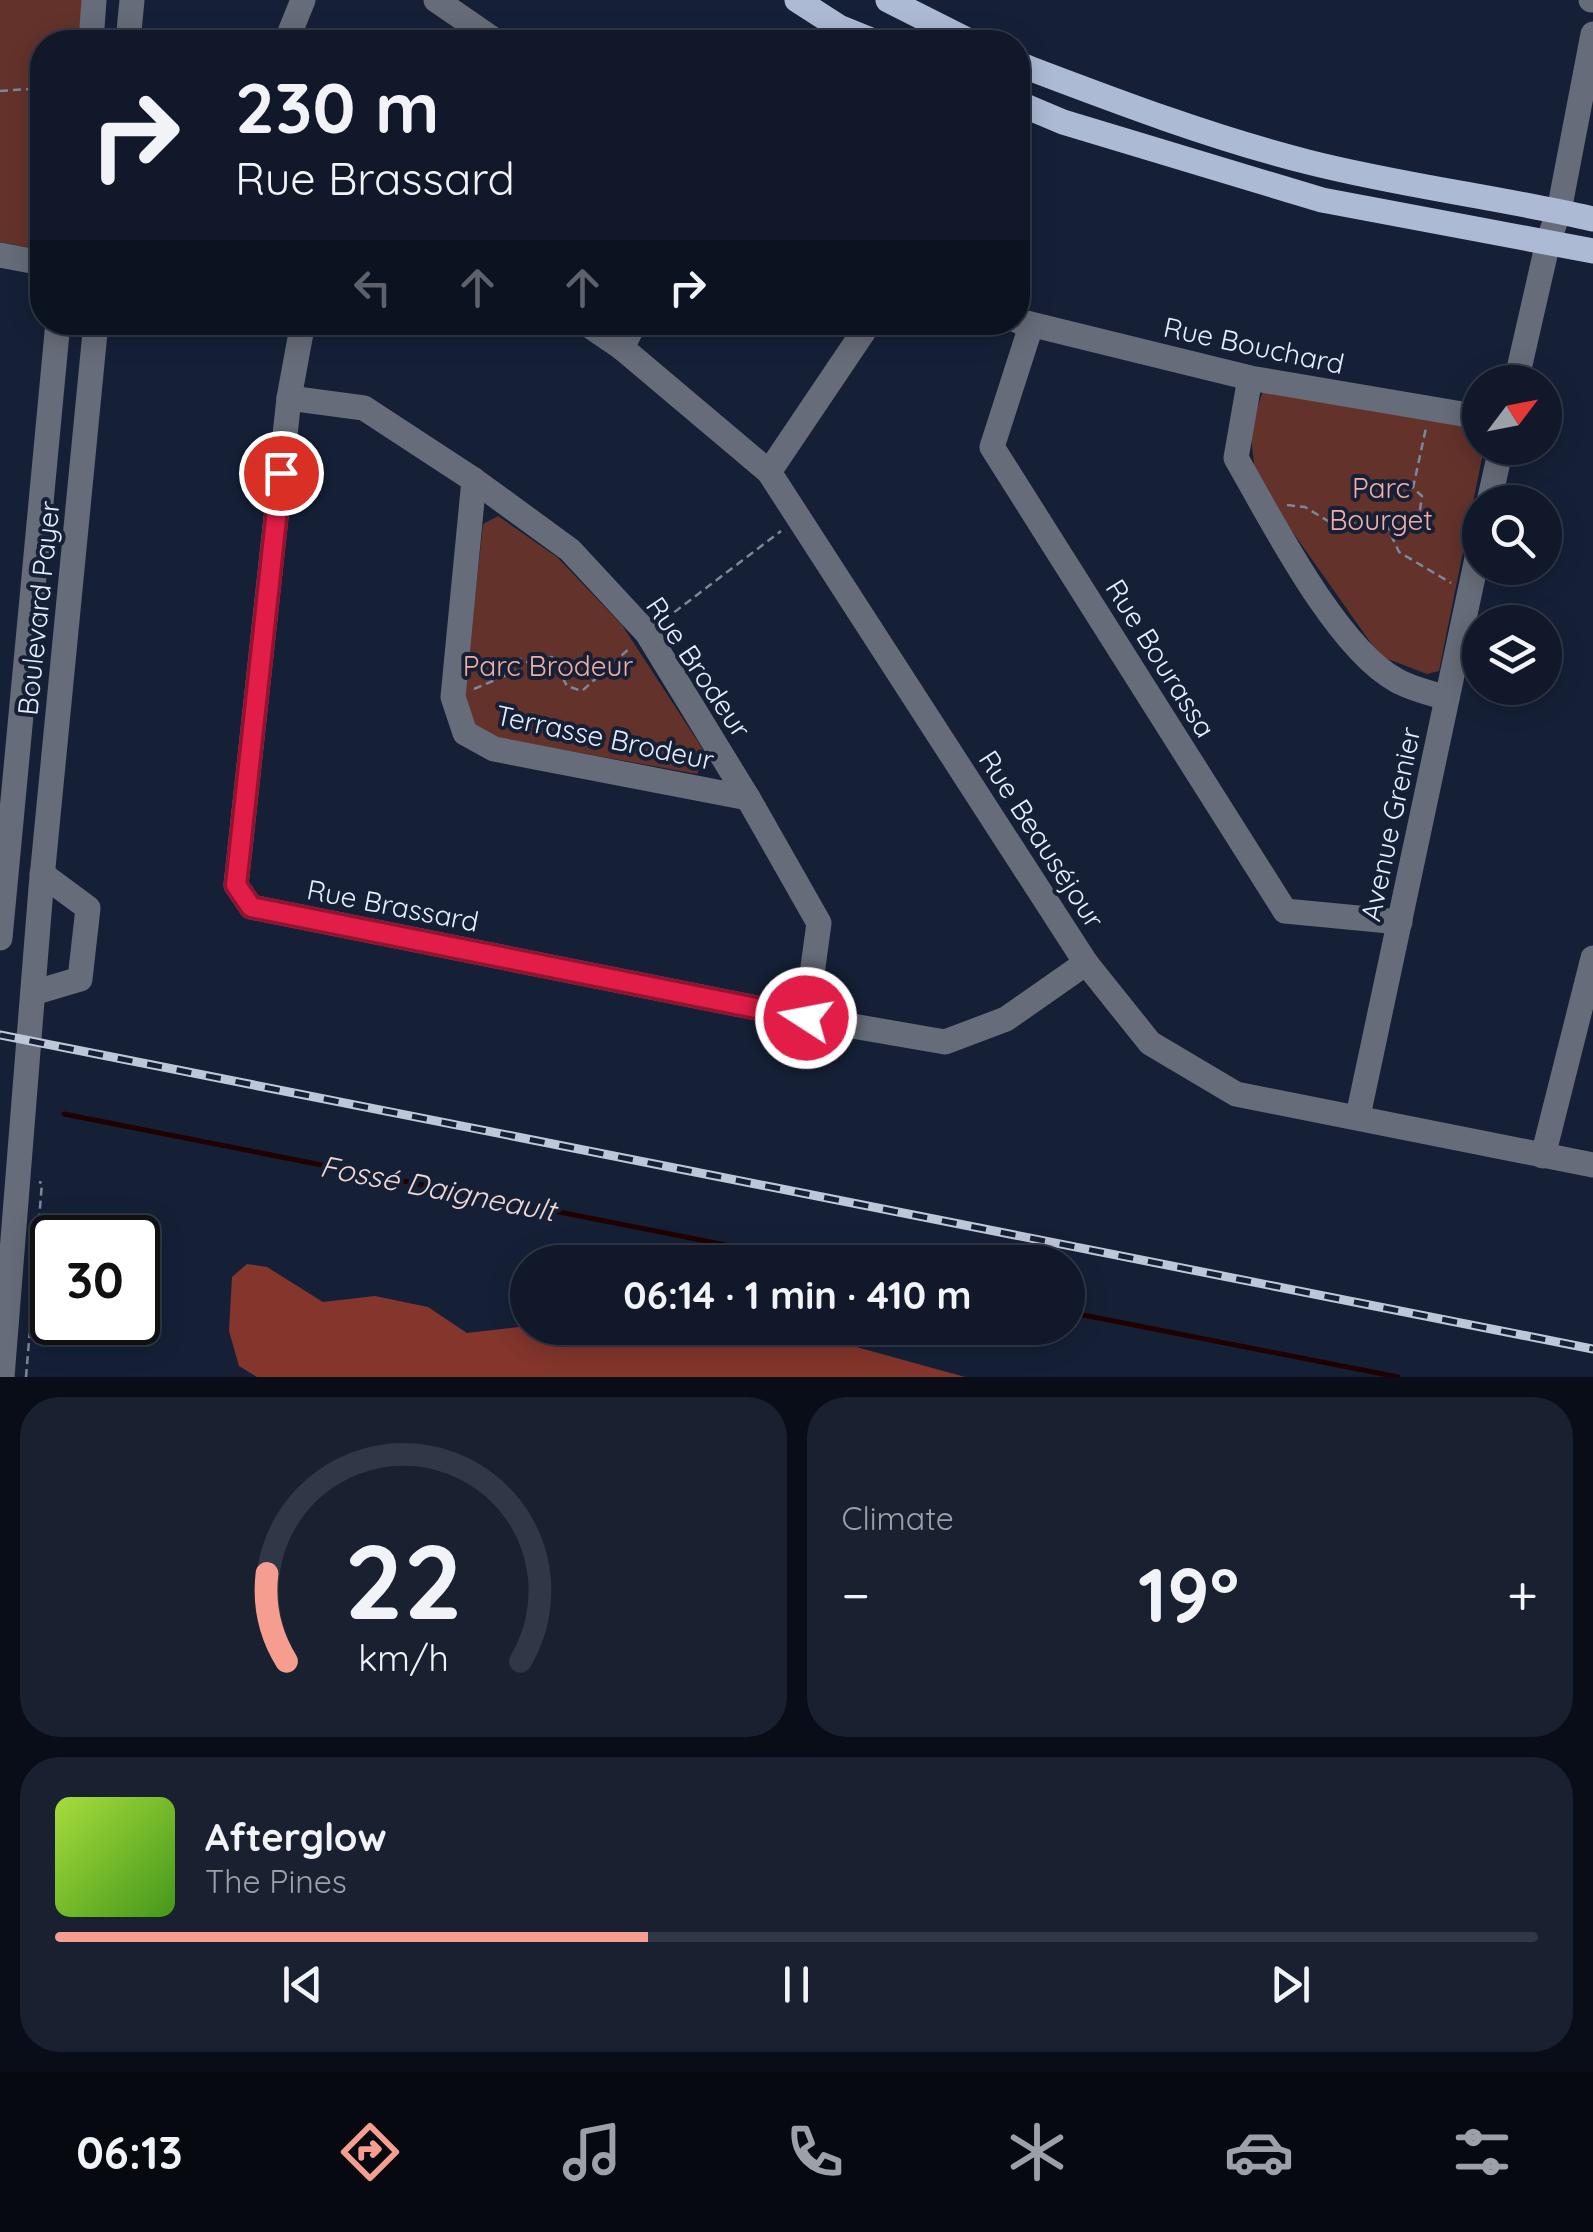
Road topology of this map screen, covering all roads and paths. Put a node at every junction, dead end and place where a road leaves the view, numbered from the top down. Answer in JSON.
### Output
{"nodes":[{"id":1,"x":94,"y":0,"type":"edge"},
{"id":2,"x":132,"y":0,"type":"edge"},
{"id":3,"x":304,"y":0,"type":"edge"},
{"id":4,"x":436,"y":0,"type":"edge"},
{"id":5,"x":797,"y":0,"type":"edge"},
{"id":6,"x":888,"y":0,"type":"edge"},
{"id":7,"x":92,"y":30,"type":"edge"},
{"id":8,"x":129,"y":30,"type":"edge"},
{"id":9,"x":291,"y":30,"type":"edge"},
{"id":10,"x":480,"y":30,"type":"edge"},
{"id":11,"x":846,"y":30,"type":"edge"},
{"id":12,"x":947,"y":30,"type":"edge"},
{"id":13,"x":1593,"y":34,"type":"edge"},
{"id":14,"x":1030,"y":69,"type":"edge"},
{"id":15,"x":30,"y":89,"type":"edge"},
{"id":16,"x":0,"y":91,"type":"edge"},
{"id":17,"x":1030,"y":108,"type":"edge"},
{"id":18,"x":1559,"y":211,"type":"junction"},
{"id":19,"x":1593,"y":218,"type":"edge"},
{"id":20,"x":1548,"y":242,"type":"junction"},
{"id":21,"x":1593,"y":251,"type":"edge"},
{"id":22,"x":0,"y":254,"type":"edge"},
{"id":23,"x":30,"y":260,"type":"edge"},
{"id":24,"x":1030,"y":324,"type":"edge"},
{"id":25,"x":57,"y":335,"type":"edge"},
{"id":26,"x":95,"y":335,"type":"edge"},
{"id":27,"x":301,"y":335,"type":"edge"},
{"id":28,"x":603,"y":335,"type":"edge"},
{"id":29,"x":628,"y":335,"type":"edge"},
{"id":30,"x":861,"y":335,"type":"edge"},
{"id":31,"x":1021,"y":335,"type":"edge"},
{"id":32,"x":622,"y":348,"type":"junction"},
{"id":33,"x":1520,"y":365,"type":"edge"},
{"id":34,"x":1250,"y":378,"type":"junction"},
{"id":35,"x":289,"y":398,"type":"junction"},
{"id":36,"x":1430,"y":409,"type":"junction"},
{"id":37,"x":1462,"y":414,"type":"edge"},
{"id":38,"x":769,"y":472,"type":"junction"},
{"id":39,"x":474,"y":480,"type":"junction"},
{"id":40,"x":1267,"y":512,"type":"junction"},
{"id":41,"x":798,"y":518,"type":"junction"},
{"id":42,"x":1384,"y":522,"type":"junction"},
{"id":43,"x":1471,"y":585,"type":"edge"},
{"id":44,"x":1469,"y":594,"type":"junction"},
{"id":45,"x":647,"y":633,"type":"junction"},
{"id":46,"x":453,"y":697,"type":"junction"},
{"id":47,"x":1447,"y":698,"type":"junction"},
{"id":48,"x":748,"y":798,"type":"junction"},
{"id":49,"x":9,"y":846,"type":"junction"},
{"id":50,"x":43,"y":863,"type":"junction"},
{"id":51,"x":1400,"y":922,"type":"junction"},
{"id":52,"x":0,"y":938,"type":"edge"},
{"id":53,"x":1086,"y":963,"type":"junction"},
{"id":54,"x":1592,"y":967,"type":"edge"},
{"id":55,"x":33,"y":993,"type":"junction"},
{"id":56,"x":806,"y":1018,"type":"junction"},
{"id":57,"x":1358,"y":1116,"type":"junction"},
{"id":58,"x":1543,"y":1156,"type":"junction"},
{"id":59,"x":1593,"y":1165,"type":"edge"},
{"id":60,"x":18,"y":1177,"type":"junction"},
{"id":61,"x":2,"y":1377,"type":"edge"},
{"id":62,"x":26,"y":1377,"type":"edge"}],
"edges":[{"from":1,"to":7,"type":"street"},
{"from":2,"to":8,"type":"street"},
{"from":3,"to":9,"type":"street"},
{"from":4,"to":10,"type":"street"},
{"from":5,"to":11,"type":"main road"},
{"from":6,"to":12,"type":"main road"},
{"from":13,"to":18,"type":"street"},
{"from":14,"to":18,"type":"main road"},
{"from":15,"to":16,"type":"path"},
{"from":17,"to":20,"type":"main road"},
{"from":18,"to":19,"type":"main road"},
{"from":18,"to":20,"type":"street"},
{"from":20,"to":21,"type":"main road"},
{"from":20,"to":33,"type":"street"},
{"from":22,"to":23,"type":"street"},
{"from":24,"to":34,"type":"street","name":"Rue Bouchard"},
{"from":25,"to":49,"type":"street","name":"Boulevard Payer"},
{"from":26,"to":50,"type":"street","name":"Boulevard Payer"},
{"from":27,"to":35,"type":"street","name":"Rue Brassard"},
{"from":28,"to":32,"type":"street","name":"Rue Beauséjour"},
{"from":29,"to":32,"type":"street"},
{"from":30,"to":38,"type":"street"},
{"from":31,"to":51,"type":"street","name":"Rue Bourassa"},
{"from":32,"to":38,"type":"street","name":"Rue Beauséjour"},
{"from":34,"to":36,"type":"street","name":"Rue Bouchard"},
{"from":34,"to":40,"type":"street"},
{"from":35,"to":39,"type":"street","name":"Rue Brodeur"},
{"from":35,"to":56,"type":"street","name":"Rue Brassard"},
{"from":36,"to":37,"type":"street","name":"Rue Bouchard"},
{"from":36,"to":42,"type":"path"},
{"from":38,"to":41,"type":"street","name":"Rue Beauséjour"},
{"from":39,"to":45,"type":"street","name":"Rue Brodeur"},
{"from":39,"to":46,"type":"street"},
{"from":40,"to":42,"type":"path"},
{"from":40,"to":47,"type":"street"},
{"from":41,"to":45,"type":"path"},
{"from":41,"to":53,"type":"street","name":"Rue Beauséjour"},
{"from":42,"to":44,"type":"path"},
{"from":43,"to":44,"type":"street","name":"Avenue Grenier"},
{"from":44,"to":47,"type":"street","name":"Avenue Grenier"},
{"from":45,"to":46,"type":"path"},
{"from":45,"to":48,"type":"street","name":"Rue Brodeur"},
{"from":46,"to":48,"type":"street","name":"Terrasse Brodeur"},
{"from":47,"to":51,"type":"street","name":"Avenue Grenier"},
{"from":48,"to":56,"type":"street","name":"Rue Brodeur"},
{"from":49,"to":50,"type":"street"},
{"from":49,"to":52,"type":"street","name":"Boulevard Payer"},
{"from":50,"to":55,"type":"street","name":"Boulevard Payer"},
{"from":50,"to":55,"type":"street"},
{"from":51,"to":57,"type":"street","name":"Avenue Grenier"},
{"from":53,"to":56,"type":"street","name":"Rue Brassard"},
{"from":53,"to":57,"type":"street","name":"Rue Beauséjour"},
{"from":54,"to":58,"type":"street"},
{"from":55,"to":60,"type":"street","name":"Boulevard Payer"},
{"from":57,"to":58,"type":"street","name":"Rue Beauséjour"},
{"from":58,"to":59,"type":"street","name":"Rue Beauséjour"},
{"from":60,"to":61,"type":"street","name":"Boulevard Payer"},
{"from":60,"to":62,"type":"path"}]}
